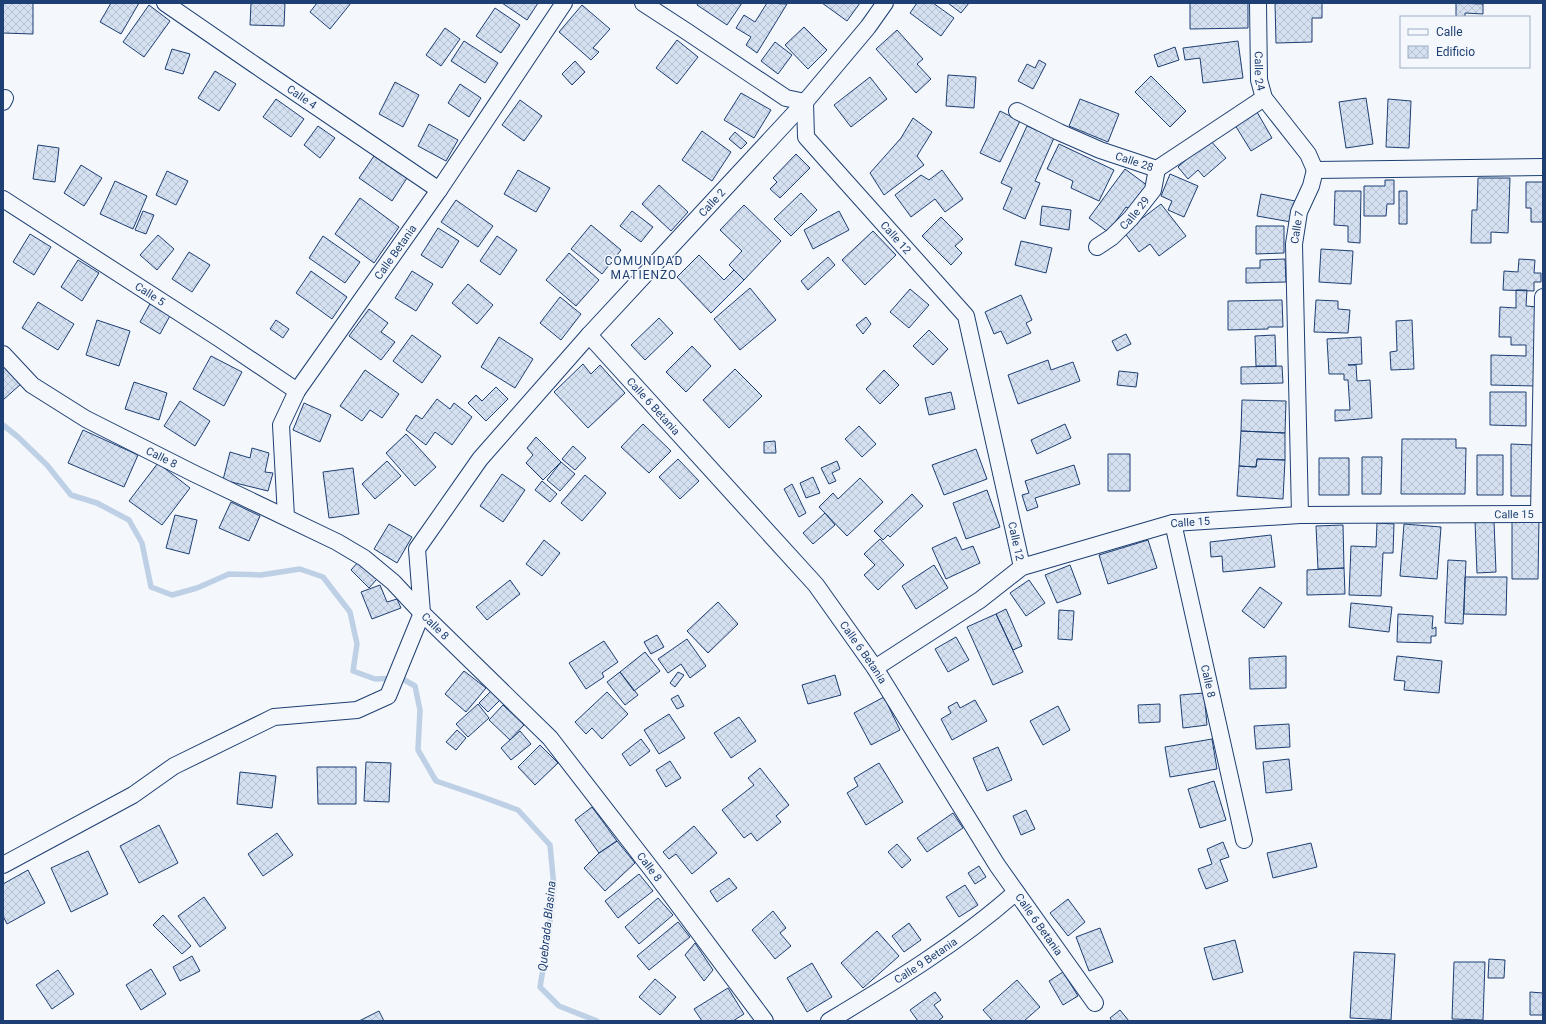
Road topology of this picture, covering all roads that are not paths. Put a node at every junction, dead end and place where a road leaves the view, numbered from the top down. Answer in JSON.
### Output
{"nodes":[{"id":1,"x":165,"y":3,"type":"edge"},
{"id":2,"x":564,"y":3,"type":"edge"},
{"id":3,"x":643,"y":3,"type":"edge"},
{"id":4,"x":885,"y":3,"type":"edge"},
{"id":5,"x":1258,"y":3,"type":"edge"},
{"id":6,"x":1264,"y":98,"type":"junction"},
{"id":7,"x":805,"y":102,"type":"junction"},
{"id":8,"x":1017,"y":111,"type":"dead end"},
{"id":9,"x":1543,"y":167,"type":"edge"},
{"id":10,"x":1157,"y":169,"type":"junction"},
{"id":11,"x":1315,"y":170,"type":"junction"},
{"id":12,"x":439,"y":190,"type":"junction"},
{"id":13,"x":3,"y":199,"type":"edge"},
{"id":14,"x":1097,"y":247,"type":"dead end"},
{"id":15,"x":1543,"y":297,"type":"edge"},
{"id":16,"x":589,"y":335,"type":"junction"},
{"id":17,"x":3,"y":354,"type":"edge"},
{"id":18,"x":297,"y":391,"type":"junction"},
{"id":19,"x":1541,"y":514,"type":"edge"},
{"id":20,"x":1300,"y":516,"type":"junction"},
{"id":21,"x":286,"y":517,"type":"junction"},
{"id":22,"x":1174,"y":523,"type":"junction"},
{"id":23,"x":1022,"y":567,"type":"junction"},
{"id":24,"x":422,"y":613,"type":"junction"},
{"id":25,"x":876,"y":668,"type":"junction"},
{"id":26,"x":1244,"y":840,"type":"dead end"},
{"id":27,"x":3,"y":865,"type":"edge"},
{"id":28,"x":1016,"y":892,"type":"junction"},
{"id":29,"x":1095,"y":1003,"type":"dead end"},
{"id":30,"x":765,"y":1021,"type":"edge"},
{"id":31,"x":829,"y":1021,"type":"edge"}],
"edges":[{"from":1,"to":12,"type":"street","name":"Calle 4"},
{"from":2,"to":12,"type":"street","name":"Calle Betania"},
{"from":3,"to":7,"type":"street"},
{"from":4,"to":7,"type":"street","name":"Calle 2"},
{"from":5,"to":6,"type":"street","name":"Calle 24"},
{"from":6,"to":10,"type":"street","name":"Calle 28"},
{"from":6,"to":11,"type":"street","name":"Calle 24"},
{"from":7,"to":16,"type":"street","name":"Calle 2"},
{"from":7,"to":23,"type":"street","name":"Calle 12"},
{"from":8,"to":10,"type":"street","name":"Calle 28"},
{"from":9,"to":11,"type":"street"},
{"from":10,"to":14,"type":"street","name":"Calle 29"},
{"from":11,"to":20,"type":"street","name":"Calle 7"},
{"from":12,"to":18,"type":"street","name":"Calle Betania"},
{"from":13,"to":18,"type":"street","name":"Calle 5"},
{"from":15,"to":19,"type":"street"},
{"from":16,"to":24,"type":"street","name":"Calle 2"},
{"from":16,"to":25,"type":"street","name":"Calle 6 Betania"},
{"from":17,"to":21,"type":"street","name":"Calle 8"},
{"from":18,"to":21,"type":"street","name":"Calle Betania"},
{"from":19,"to":20,"type":"street","name":"Calle 15"},
{"from":20,"to":22,"type":"street","name":"Calle 15"},
{"from":21,"to":24,"type":"street","name":"Calle 8"},
{"from":22,"to":23,"type":"street","name":"Calle 15"},
{"from":22,"to":26,"type":"street","name":"Calle 8"},
{"from":23,"to":25,"type":"street","name":"Calle 15"},
{"from":24,"to":27,"type":"street"},
{"from":24,"to":30,"type":"street","name":"Calle 8"},
{"from":25,"to":28,"type":"street","name":"Calle 6 Betania"},
{"from":28,"to":29,"type":"street","name":"Calle 6 Betania"},
{"from":28,"to":31,"type":"street","name":"Calle 9 Betania"}]}
